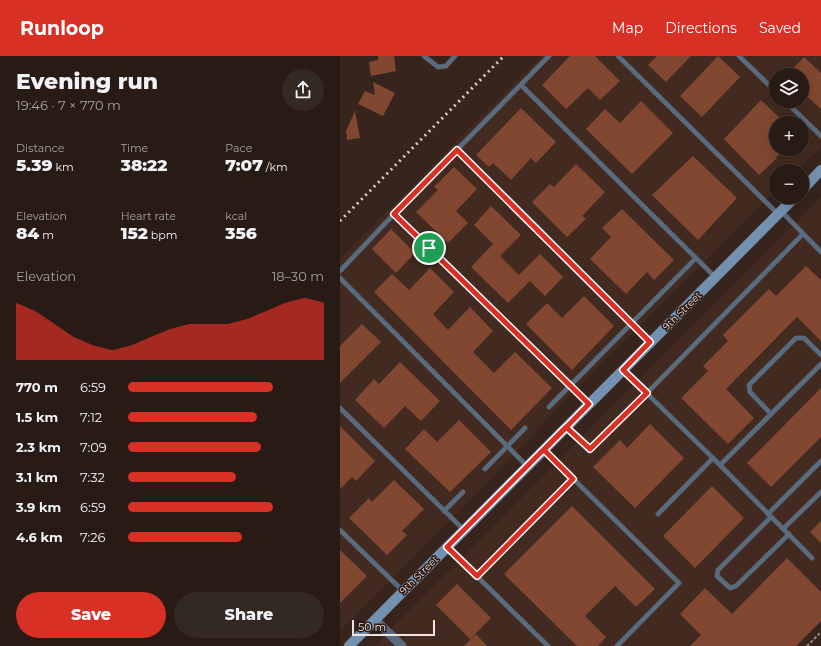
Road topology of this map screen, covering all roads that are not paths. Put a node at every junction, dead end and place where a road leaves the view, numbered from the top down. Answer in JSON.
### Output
{"nodes":[{"id":1,"x":424,"y":56,"type":"edge"},
{"id":2,"x":455,"y":56,"type":"edge"},
{"id":3,"x":549,"y":56,"type":"edge"},
{"id":4,"x":618,"y":56,"type":"edge"},
{"id":5,"x":739,"y":56,"type":"edge"},
{"id":6,"x":521,"y":85,"type":"junction"},
{"id":7,"x":769,"y":85,"type":"edge"},
{"id":8,"x":792,"y":108,"type":"edge"},
{"id":9,"x":821,"y":136,"type":"edge"},
{"id":10,"x":457,"y":150,"type":"junction"},
{"id":11,"x":821,"y":170,"type":"edge"},
{"id":12,"x":809,"y":183,"type":"edge"},
{"id":13,"x":788,"y":204,"type":"edge"},
{"id":14,"x":780,"y":212,"type":"junction"},
{"id":15,"x":394,"y":214,"type":"junction"},
{"id":16,"x":803,"y":234,"type":"junction"},
{"id":17,"x":821,"y":252,"type":"edge"},
{"id":18,"x":696,"y":258,"type":"junction"},
{"id":19,"x":340,"y":271,"type":"edge"},
{"id":20,"x":715,"y":277,"type":"junction"},
{"id":21,"x":340,"y":278,"type":"edge"},
{"id":22,"x":632,"y":323,"type":"junction"},
{"id":23,"x":650,"y":342,"type":"junction"},
{"id":24,"x":821,"y":355,"type":"edge"},
{"id":25,"x":821,"y":364,"type":"edge"},
{"id":26,"x":623,"y":370,"type":"junction"},
{"id":27,"x":571,"y":385,"type":"junction"},
{"id":28,"x":647,"y":393,"type":"junction"},
{"id":29,"x":589,"y":404,"type":"junction"},
{"id":30,"x":340,"y":408,"type":"edge"},
{"id":31,"x":549,"y":408,"type":"dead end"},
{"id":32,"x":772,"y":414,"type":"junction"},
{"id":33,"x":566,"y":427,"type":"junction"},
{"id":34,"x":526,"y":428,"type":"dead end"},
{"id":35,"x":508,"y":447,"type":"junction"},
{"id":36,"x":544,"y":450,"type":"junction"},
{"id":37,"x":713,"y":458,"type":"junction"},
{"id":38,"x":821,"y":461,"type":"edge"},
{"id":39,"x":720,"y":465,"type":"junction"},
{"id":40,"x":527,"y":466,"type":"junction"},
{"id":41,"x":485,"y":469,"type":"dead end"},
{"id":42,"x":573,"y":479,"type":"junction"},
{"id":43,"x":464,"y":492,"type":"dead end"},
{"id":44,"x":821,"y":492,"type":"edge"},
{"id":45,"x":444,"y":510,"type":"junction"},
{"id":46,"x":658,"y":514,"type":"dead end"},
{"id":47,"x":770,"y":515,"type":"junction"},
{"id":48,"x":783,"y":529,"type":"junction"},
{"id":49,"x":340,"y":530,"type":"edge"},
{"id":50,"x":464,"y":530,"type":"junction"},
{"id":51,"x":788,"y":534,"type":"junction"},
{"id":52,"x":447,"y":547,"type":"junction"},
{"id":53,"x":812,"y":558,"type":"dead end"},
{"id":54,"x":477,"y":576,"type":"junction"},
{"id":55,"x":403,"y":591,"type":"junction"},
{"id":56,"x":374,"y":620,"type":"junction"},
{"id":57,"x":349,"y":646,"type":"edge"},
{"id":58,"x":402,"y":646,"type":"edge"},
{"id":59,"x":548,"y":646,"type":"edge"},
{"id":60,"x":617,"y":646,"type":"edge"}],
"edges":[{"from":1,"to":2,"type":"lane"},
{"from":3,"to":6,"type":"lane"},
{"from":4,"to":14,"type":"lane"},
{"from":5,"to":7,"type":"lane"},
{"from":6,"to":10,"type":"lane"},
{"from":6,"to":18,"type":"lane"},
{"from":8,"to":9,"type":"lane"},
{"from":10,"to":15,"type":"lane"},
{"from":10,"to":22,"type":"lane"},
{"from":11,"to":12,"type":"street"},
{"from":13,"to":14,"type":"street","name":"9th Street"},
{"from":14,"to":16,"type":"lane"},
{"from":14,"to":20,"type":"street","name":"9th Street"},
{"from":15,"to":19,"type":"lane"},
{"from":15,"to":27,"type":"lane"},
{"from":16,"to":17,"type":"lane"},
{"from":16,"to":28,"type":"lane"},
{"from":18,"to":20,"type":"lane"},
{"from":18,"to":22,"type":"lane"},
{"from":20,"to":23,"type":"street","name":"9th Street"},
{"from":21,"to":35,"type":"lane"},
{"from":22,"to":23,"type":"lane"},
{"from":22,"to":27,"type":"lane"},
{"from":23,"to":26,"type":"street","name":"9th Street"},
{"from":24,"to":32,"type":"lane"},
{"from":25,"to":32,"type":"lane"},
{"from":26,"to":28,"type":"lane"},
{"from":26,"to":29,"type":"street","name":"9th Street"},
{"from":27,"to":29,"type":"lane"},
{"from":27,"to":31,"type":"lane"},
{"from":28,"to":33,"type":"lane"},
{"from":28,"to":37,"type":"lane"},
{"from":29,"to":33,"type":"street","name":"9th Street"},
{"from":30,"to":45,"type":"lane"},
{"from":32,"to":39,"type":"lane"},
{"from":33,"to":36,"type":"street","name":"9th Street"},
{"from":34,"to":35,"type":"lane"},
{"from":35,"to":40,"type":"lane"},
{"from":35,"to":41,"type":"lane"},
{"from":36,"to":40,"type":"street","name":"9th Street"},
{"from":36,"to":42,"type":"lane"},
{"from":37,"to":39,"type":"lane"},
{"from":37,"to":46,"type":"lane"},
{"from":38,"to":47,"type":"lane"},
{"from":39,"to":47,"type":"lane"},
{"from":40,"to":50,"type":"street","name":"9th Street"},
{"from":42,"to":54,"type":"lane"},
{"from":42,"to":60,"type":"lane"},
{"from":43,"to":45,"type":"lane"},
{"from":44,"to":48,"type":"lane"},
{"from":45,"to":50,"type":"lane"},
{"from":47,"to":48,"type":"lane"},
{"from":47,"to":51,"type":"lane"},
{"from":48,"to":51,"type":"lane"},
{"from":49,"to":55,"type":"lane"},
{"from":50,"to":52,"type":"street","name":"9th Street"},
{"from":51,"to":53,"type":"lane"},
{"from":52,"to":54,"type":"lane"},
{"from":52,"to":55,"type":"street","name":"9th Street"},
{"from":54,"to":59,"type":"lane"},
{"from":55,"to":56,"type":"street","name":"9th Street"},
{"from":56,"to":57,"type":"street","name":"9th Street"},
{"from":56,"to":58,"type":"street"}]}
